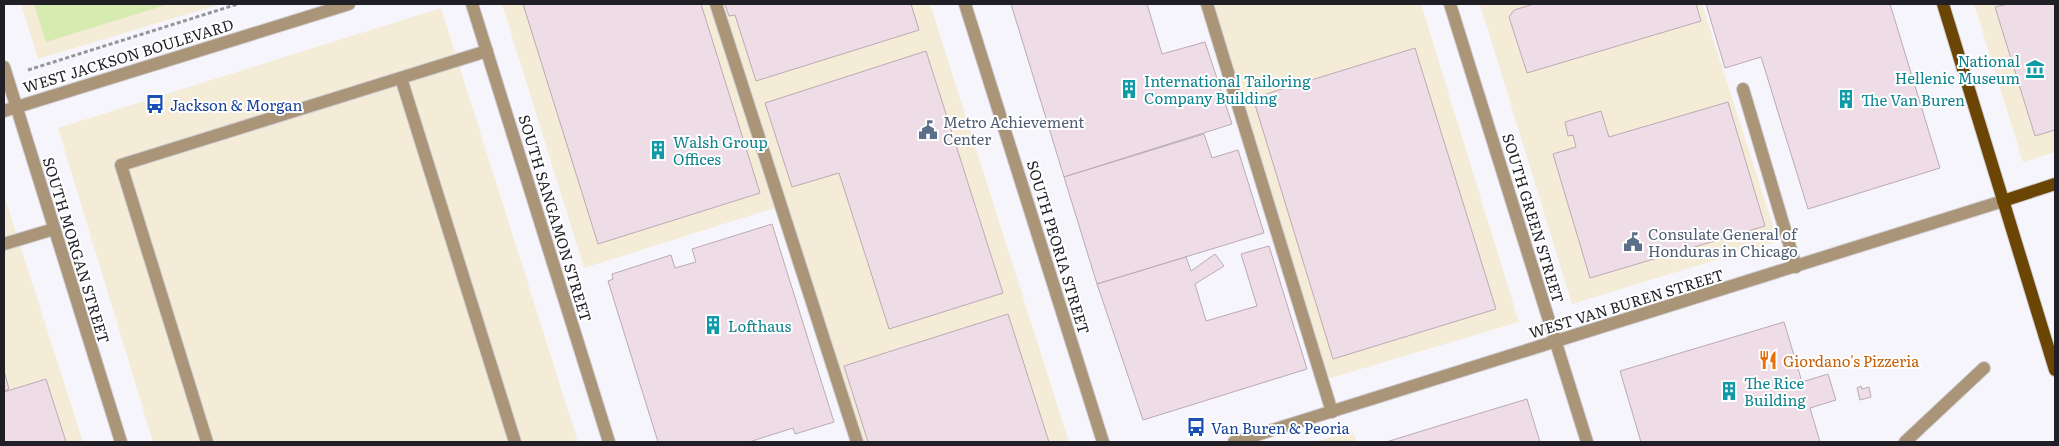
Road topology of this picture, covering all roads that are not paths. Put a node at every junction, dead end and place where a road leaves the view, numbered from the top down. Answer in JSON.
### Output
{"nodes":[{"id":1,"x":348,"y":4,"type":"edge"},
{"id":2,"x":472,"y":4,"type":"edge"},
{"id":3,"x":716,"y":4,"type":"edge"},
{"id":4,"x":965,"y":4,"type":"edge"},
{"id":5,"x":1206,"y":4,"type":"edge"},
{"id":6,"x":1450,"y":4,"type":"edge"},
{"id":7,"x":1942,"y":4,"type":"edge"},
{"id":8,"x":487,"y":51,"type":"junction"},
{"id":9,"x":5,"y":72,"type":"edge"},
{"id":10,"x":401,"y":78,"type":"junction"},
{"id":11,"x":1743,"y":89,"type":"dead end"},
{"id":12,"x":10,"y":109,"type":"edge"},
{"id":13,"x":2055,"y":184,"type":"edge"},
{"id":14,"x":2003,"y":201,"type":"junction"},
{"id":15,"x":54,"y":229,"type":"junction"},
{"id":16,"x":4,"y":244,"type":"edge"},
{"id":17,"x":1796,"y":267,"type":"junction"},
{"id":18,"x":1556,"y":342,"type":"junction"},
{"id":19,"x":1984,"y":368,"type":"dead end"},
{"id":20,"x":2055,"y":370,"type":"edge"},
{"id":21,"x":1332,"y":412,"type":"junction"},
{"id":22,"x":121,"y":442,"type":"edge"},
{"id":23,"x":207,"y":442,"type":"edge"},
{"id":24,"x":515,"y":442,"type":"edge"},
{"id":25,"x":609,"y":442,"type":"edge"},
{"id":26,"x":856,"y":442,"type":"edge"},
{"id":27,"x":1103,"y":442,"type":"edge"},
{"id":28,"x":1234,"y":442,"type":"edge"},
{"id":29,"x":1587,"y":442,"type":"edge"},
{"id":30,"x":1905,"y":442,"type":"edge"}],
"edges":[{"from":1,"to":12,"type":"street","name":"WEST JACKSON BOULEVARD"},
{"from":2,"to":8,"type":"street","name":"SOUTH SANGAMON STREET"},
{"from":3,"to":26,"type":"street"},
{"from":4,"to":27,"type":"street","name":"SOUTH PEORIA STREET"},
{"from":5,"to":21,"type":"street"},
{"from":6,"to":18,"type":"street","name":"SOUTH GREEN STREET"},
{"from":7,"to":14,"type":"main road"},
{"from":8,"to":10,"type":"street"},
{"from":8,"to":25,"type":"street","name":"SOUTH SANGAMON STREET"},
{"from":9,"to":12,"type":"street","name":"SOUTH MORGAN STREET"},
{"from":10,"to":23,"type":"street"},
{"from":10,"to":24,"type":"street"},
{"from":11,"to":17,"type":"street"},
{"from":12,"to":15,"type":"street","name":"SOUTH MORGAN STREET"},
{"from":13,"to":14,"type":"main road","name":"WEST VAN BUREN STREET"},
{"from":14,"to":17,"type":"street","name":"WEST VAN BUREN STREET"},
{"from":14,"to":20,"type":"main road"},
{"from":15,"to":16,"type":"street"},
{"from":15,"to":22,"type":"street","name":"SOUTH MORGAN STREET"},
{"from":17,"to":18,"type":"street","name":"WEST VAN BUREN STREET"},
{"from":18,"to":21,"type":"street","name":"WEST VAN BUREN STREET"},
{"from":18,"to":29,"type":"street","name":"SOUTH GREEN STREET"},
{"from":19,"to":30,"type":"street"},
{"from":21,"to":28,"type":"street","name":"WEST VAN BUREN STREET"}]}
